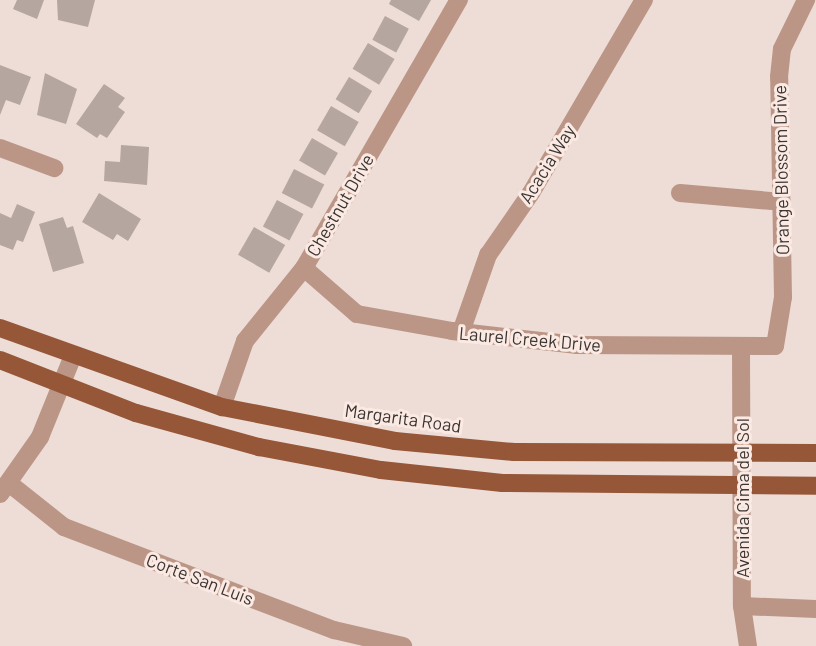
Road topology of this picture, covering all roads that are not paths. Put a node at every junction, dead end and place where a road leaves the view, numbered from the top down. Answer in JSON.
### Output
{"nodes":[{"id":1,"x":459,"y":0,"type":"edge"},
{"id":2,"x":644,"y":0,"type":"edge"},
{"id":3,"x":806,"y":0,"type":"edge"},
{"id":4,"x":0,"y":148,"type":"edge"},
{"id":5,"x":54,"y":169,"type":"dead end"},
{"id":6,"x":680,"y":193,"type":"dead end"},
{"id":7,"x":782,"y":202,"type":"junction"},
{"id":8,"x":304,"y":268,"type":"junction"},
{"id":9,"x":0,"y":328,"type":"edge"},
{"id":10,"x":461,"y":332,"type":"junction"},
{"id":11,"x":775,"y":346,"type":"joint"},
{"id":12,"x":741,"y":350,"type":"junction"},
{"id":13,"x":72,"y":358,"type":"junction"},
{"id":14,"x":0,"y":360,"type":"edge"},
{"id":15,"x":61,"y":386,"type":"junction"},
{"id":16,"x":222,"y":407,"type":"junction"},
{"id":17,"x":816,"y":453,"type":"edge"},
{"id":18,"x":741,"y":454,"type":"junction"},
{"id":19,"x":741,"y":486,"type":"junction"},
{"id":20,"x":816,"y":486,"type":"edge"},
{"id":21,"x":5,"y":489,"type":"edge"},
{"id":22,"x":742,"y":606,"type":"junction"},
{"id":23,"x":816,"y":609,"type":"edge"},
{"id":24,"x":403,"y":646,"type":"edge"},
{"id":25,"x":748,"y":646,"type":"edge"}],
"edges":[{"from":1,"to":8,"type":"street","name":"Chestnut Drive"},
{"from":2,"to":10,"type":"street","name":"Acacia Way"},
{"from":3,"to":7,"type":"street","name":"Orange Blossom Drive"},
{"from":4,"to":5,"type":"street"},
{"from":6,"to":7,"type":"street"},
{"from":7,"to":11,"type":"street","name":"Orange Blossom Drive"},
{"from":8,"to":10,"type":"street","name":"Laurel Creek Drive"},
{"from":8,"to":16,"type":"street","name":"Chestnut Drive"},
{"from":9,"to":13,"type":"main road","name":"Margarita Road"},
{"from":10,"to":12,"type":"street","name":"Laurel Creek Drive"},
{"from":11,"to":12,"type":"street","name":"Laurel Creek Drive"},
{"from":12,"to":18,"type":"street","name":"Avenida Cima del Sol"},
{"from":13,"to":15,"type":"street"},
{"from":13,"to":16,"type":"main road","name":"Margarita Road"},
{"from":14,"to":15,"type":"main road"},
{"from":15,"to":19,"type":"main road"},
{"from":15,"to":21,"type":"street"},
{"from":16,"to":18,"type":"main road","name":"Margarita Road"},
{"from":17,"to":18,"type":"main road","name":"Margarita Road"},
{"from":18,"to":19,"type":"street","name":"Avenida Cima del Sol"},
{"from":19,"to":20,"type":"main road"},
{"from":19,"to":22,"type":"street","name":"Avenida Cima del Sol"},
{"from":21,"to":24,"type":"street","name":"Corte San Luis"},
{"from":22,"to":23,"type":"street"},
{"from":22,"to":25,"type":"street","name":"Avenida Cima del Sol"}]}
